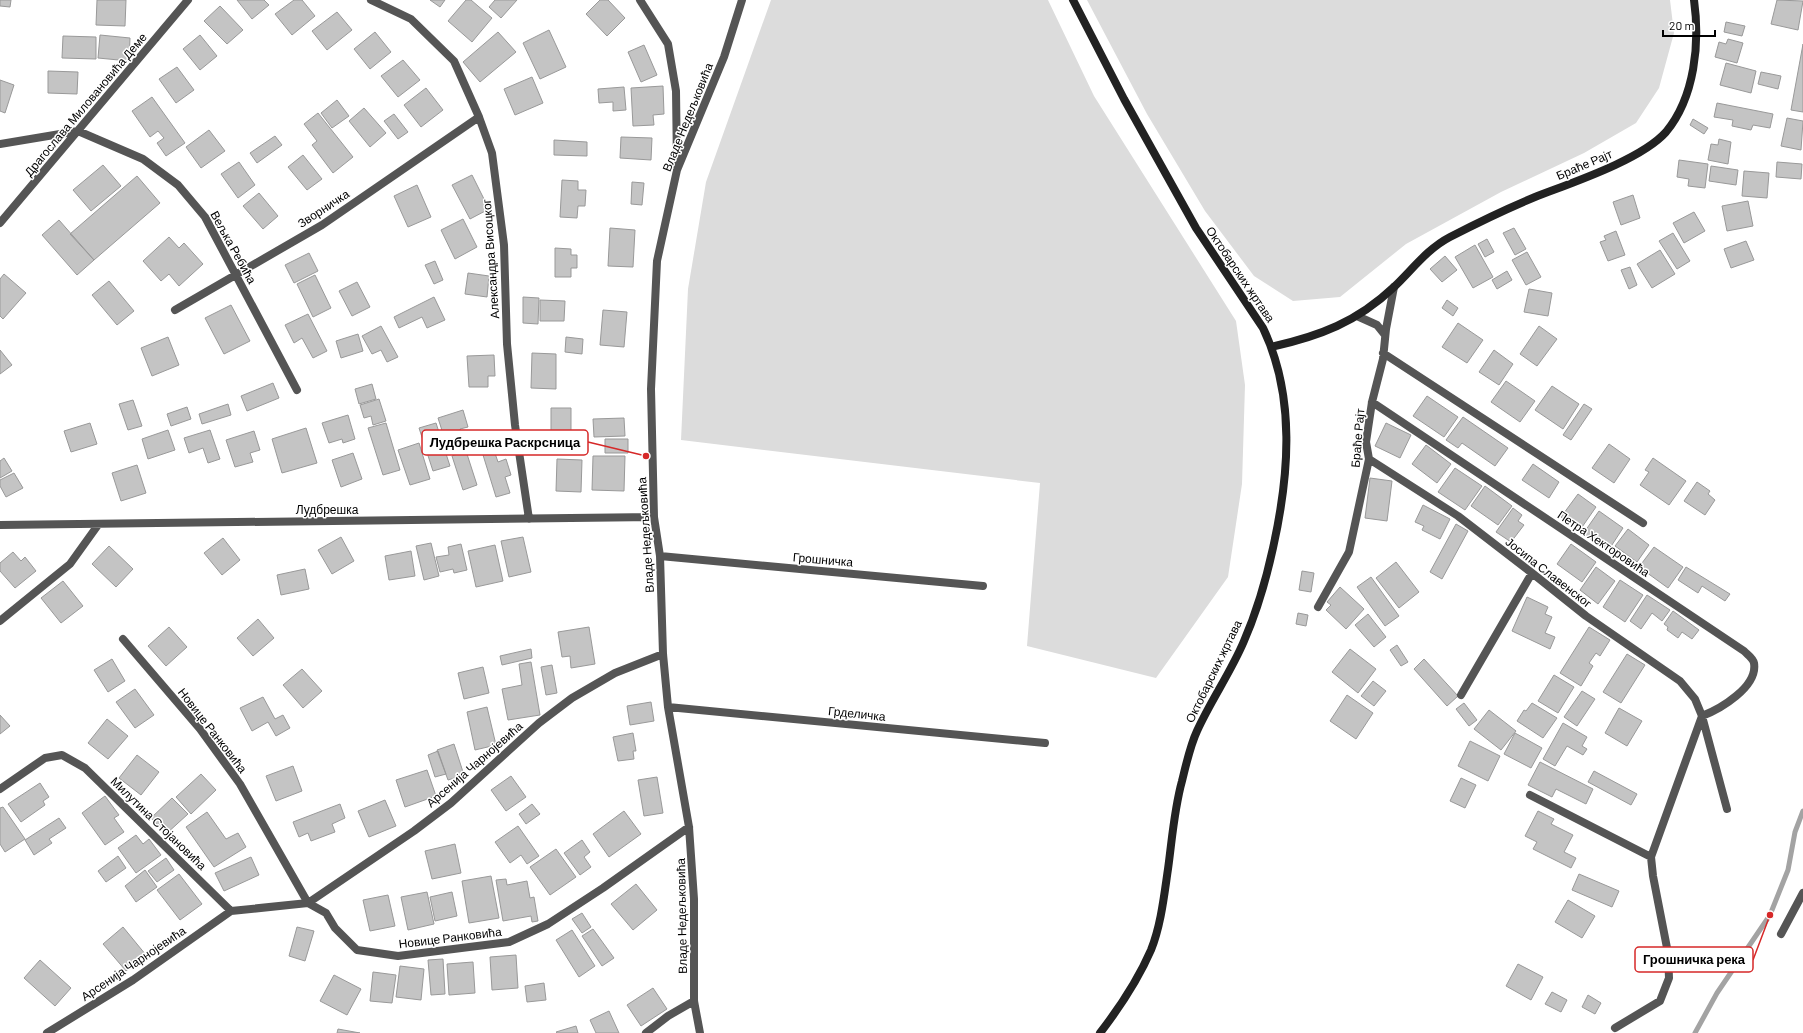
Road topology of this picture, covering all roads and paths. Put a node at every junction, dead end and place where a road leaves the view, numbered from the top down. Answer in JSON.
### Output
{"nodes":[{"id":1,"x":188,"y":0,"type":"edge"},
{"id":2,"x":371,"y":0,"type":"edge"},
{"id":3,"x":640,"y":0,"type":"edge"},
{"id":4,"x":742,"y":0,"type":"edge"},
{"id":5,"x":1074,"y":0,"type":"edge"},
{"id":6,"x":1694,"y":0,"type":"edge"},
{"id":7,"x":479,"y":117,"type":"junction"},
{"id":8,"x":78,"y":131,"type":"junction"},
{"id":9,"x":0,"y":144,"type":"edge"},
{"id":10,"x":677,"y":170,"type":"junction"},
{"id":11,"x":0,"y":223,"type":"edge"},
{"id":12,"x":236,"y":275,"type":"junction"},
{"id":13,"x":1394,"y":287,"type":"junction"},
{"id":14,"x":175,"y":310,"type":"dead end"},
{"id":15,"x":1357,"y":316,"type":"junction"},
{"id":16,"x":1385,"y":335,"type":"junction"},
{"id":17,"x":1271,"y":347,"type":"junction"},
{"id":18,"x":1383,"y":353,"type":"junction"},
{"id":19,"x":297,"y":390,"type":"dead end"},
{"id":20,"x":1372,"y":402,"type":"junction"},
{"id":21,"x":1369,"y":459,"type":"junction"},
{"id":22,"x":654,"y":517,"type":"junction"},
{"id":23,"x":529,"y":519,"type":"junction"},
{"id":24,"x":1643,"y":523,"type":"dead end"},
{"id":25,"x":98,"y":525,"type":"junction"},
{"id":26,"x":2,"y":526,"type":"edge"},
{"id":27,"x":660,"y":556,"type":"junction"},
{"id":28,"x":1532,"y":573,"type":"junction"},
{"id":29,"x":983,"y":586,"type":"dead end"},
{"id":30,"x":1318,"y":608,"type":"dead end"},
{"id":31,"x":0,"y":621,"type":"edge"},
{"id":32,"x":123,"y":639,"type":"dead end"},
{"id":33,"x":662,"y":654,"type":"junction"},
{"id":34,"x":1461,"y":695,"type":"dead end"},
{"id":35,"x":668,"y":707,"type":"junction"},
{"id":36,"x":1702,"y":716,"type":"junction"},
{"id":37,"x":1045,"y":744,"type":"dead end"},
{"id":38,"x":0,"y":789,"type":"edge"},
{"id":39,"x":1530,"y":795,"type":"dead end"},
{"id":40,"x":1726,"y":809,"type":"dead end"},
{"id":41,"x":689,"y":827,"type":"junction"},
{"id":42,"x":1651,"y":857,"type":"junction"},
{"id":43,"x":1803,"y":894,"type":"edge"},
{"id":44,"x":308,"y":903,"type":"junction"},
{"id":45,"x":231,"y":911,"type":"junction"},
{"id":46,"x":1781,"y":934,"type":"dead end"},
{"id":47,"x":694,"y":1001,"type":"junction"},
{"id":48,"x":1615,"y":1028,"type":"dead end"},
{"id":49,"x":47,"y":1033,"type":"edge"},
{"id":50,"x":646,"y":1033,"type":"edge"},
{"id":51,"x":700,"y":1033,"type":"edge"},
{"id":52,"x":1100,"y":1033,"type":"edge"}],
"edges":[{"from":1,"to":8,"type":"street","name":"Драгослава Миловановића Деме"},
{"from":2,"to":7,"type":"street","name":"Александра Висоцког"},
{"from":3,"to":10,"type":"street"},
{"from":4,"to":10,"type":"street","name":"Владе Недељковића"},
{"from":5,"to":17,"type":"street","name":"Октобарских жртава"},
{"from":6,"to":13,"type":"street","name":"Браће Рајт"},
{"from":7,"to":12,"type":"street","name":"Зворничка"},
{"from":7,"to":23,"type":"street","name":"Александра Висоцког"},
{"from":8,"to":9,"type":"street"},
{"from":8,"to":11,"type":"street","name":"Драгослава Миловановића Деме"},
{"from":8,"to":12,"type":"street","name":"Вељка Ребића"},
{"from":10,"to":22,"type":"street","name":"Владе Недељковића"},
{"from":12,"to":14,"type":"street","name":"Зворничка"},
{"from":12,"to":19,"type":"street","name":"Вељка Ребића"},
{"from":13,"to":15,"type":"street","name":"Браће Рајт"},
{"from":13,"to":16,"type":"street","name":"Браће Рајт"},
{"from":15,"to":16,"type":"street"},
{"from":15,"to":17,"type":"street","name":"Браће Рајт"},
{"from":16,"to":18,"type":"street","name":"Браће Рајт"},
{"from":17,"to":52,"type":"street","name":"Октобарских жртава"},
{"from":18,"to":20,"type":"street","name":"Браће Рајт"},
{"from":18,"to":24,"type":"street"},
{"from":20,"to":21,"type":"street","name":"Браће Рајт"},
{"from":20,"to":36,"type":"street","name":"Петра Хекторовића"},
{"from":21,"to":28,"type":"street","name":"Јосипа Славенског"},
{"from":21,"to":30,"type":"street","name":"Браће Рајт"},
{"from":22,"to":23,"type":"street","name":"Лудбрешка"},
{"from":22,"to":27,"type":"street","name":"Владе Недељковића"},
{"from":23,"to":25,"type":"street","name":"Лудбрешка"},
{"from":25,"to":26,"type":"street","name":"Лудбрешка"},
{"from":25,"to":31,"type":"street"},
{"from":27,"to":29,"type":"street","name":"Грошничка"},
{"from":27,"to":33,"type":"street","name":"Владе Недељковића"},
{"from":28,"to":34,"type":"street"},
{"from":28,"to":36,"type":"street","name":"Јосипа Славенског"},
{"from":32,"to":44,"type":"street","name":"Новице Ранковића"},
{"from":33,"to":35,"type":"street","name":"Владе Недељковића"},
{"from":33,"to":44,"type":"street","name":"Арсенија Чарнојевића"},
{"from":35,"to":37,"type":"street","name":"Грделичка"},
{"from":35,"to":41,"type":"street","name":"Владе Недељковића"},
{"from":36,"to":40,"type":"street","name":"Јосипа Славенског"},
{"from":36,"to":42,"type":"street"},
{"from":38,"to":45,"type":"street","name":"Милутина Стојановића"},
{"from":39,"to":42,"type":"street"},
{"from":41,"to":44,"type":"street","name":"Новице Ранковића"},
{"from":41,"to":47,"type":"street","name":"Владе Недељковића"},
{"from":42,"to":48,"type":"street"},
{"from":43,"to":46,"type":"street"},
{"from":44,"to":45,"type":"street"},
{"from":45,"to":49,"type":"street","name":"Арсенија Чарнојевића"},
{"from":47,"to":50,"type":"street"},
{"from":47,"to":51,"type":"street","name":"Владе Недељковића"}]}
